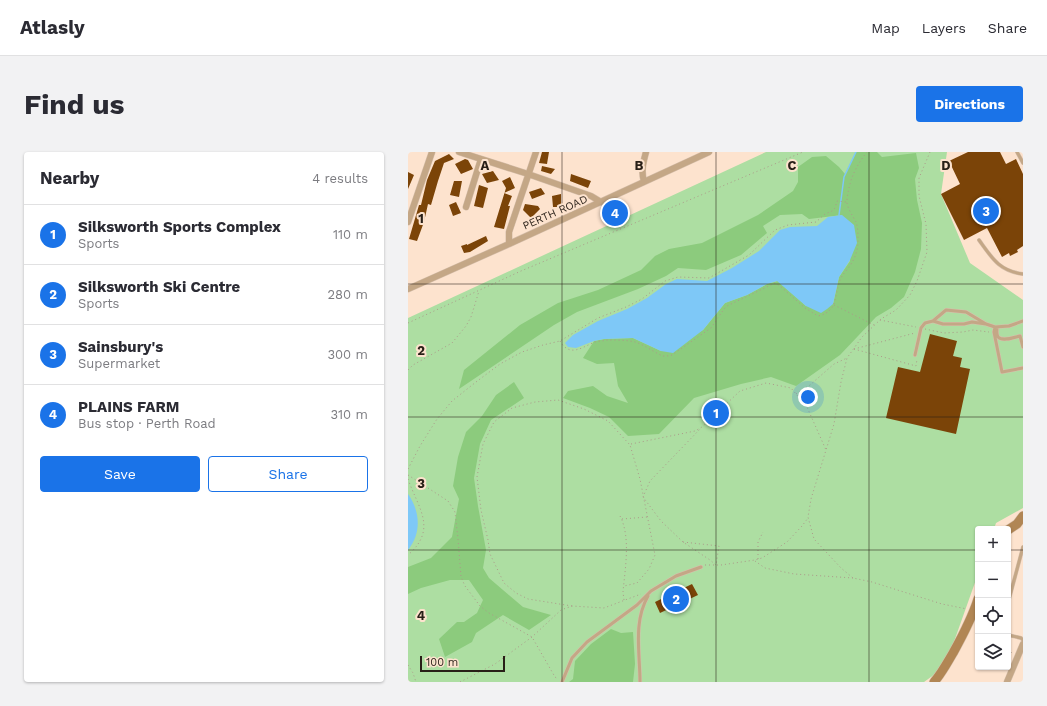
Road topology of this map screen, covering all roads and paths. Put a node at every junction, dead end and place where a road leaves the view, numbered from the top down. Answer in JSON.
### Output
{"nodes":[{"id":1,"x":432,"y":152,"type":"edge"},
{"id":2,"x":459,"y":152,"type":"edge"},
{"id":3,"x":536,"y":152,"type":"edge"},
{"id":4,"x":646,"y":152,"type":"edge"},
{"id":5,"x":709,"y":152,"type":"edge"},
{"id":6,"x":803,"y":152,"type":"edge"},
{"id":7,"x":867,"y":152,"type":"edge"},
{"id":8,"x":930,"y":152,"type":"edge"},
{"id":9,"x":1017,"y":152,"type":"edge"},
{"id":10,"x":699,"y":154,"type":"edge"},
{"id":11,"x":1023,"y":154,"type":"edge"},
{"id":12,"x":1019,"y":156,"type":"junction"},
{"id":13,"x":481,"y":159,"type":"junction"},
{"id":14,"x":1023,"y":163,"type":"edge"},
{"id":15,"x":528,"y":174,"type":"junction"},
{"id":16,"x":644,"y":182,"type":"junction"},
{"id":17,"x":601,"y":202,"type":"junction"},
{"id":18,"x":846,"y":202,"type":"junction"},
{"id":19,"x":466,"y":207,"type":"dead end"},
{"id":20,"x":408,"y":222,"type":"edge"},
{"id":21,"x":978,"y":240,"type":"dead end"},
{"id":22,"x":509,"y":244,"type":"junction"},
{"id":23,"x":1023,"y":274,"type":"edge"},
{"id":24,"x":408,"y":289,"type":"edge"},
{"id":25,"x":479,"y":291,"type":"junction"},
{"id":26,"x":834,"y":305,"type":"junction"},
{"id":27,"x":879,"y":320,"type":"junction"},
{"id":28,"x":933,"y":321,"type":"junction"},
{"id":29,"x":1023,"y":321,"type":"edge"},
{"id":30,"x":408,"y":324,"type":"edge"},
{"id":31,"x":986,"y":324,"type":"junction"},
{"id":32,"x":874,"y":325,"type":"junction"},
{"id":33,"x":996,"y":327,"type":"junction"},
{"id":34,"x":920,"y":330,"type":"junction"},
{"id":35,"x":994,"y":332,"type":"junction"},
{"id":36,"x":560,"y":341,"type":"junction"},
{"id":37,"x":1023,"y":347,"type":"edge"},
{"id":38,"x":854,"y":349,"type":"junction"},
{"id":39,"x":915,"y":356,"type":"joint"},
{"id":40,"x":847,"y":358,"type":"junction"},
{"id":41,"x":1023,"y":368,"type":"edge"},
{"id":42,"x":408,"y":370,"type":"edge"},
{"id":43,"x":796,"y":394,"type":"junction"},
{"id":44,"x":702,"y":427,"type":"junction"},
{"id":45,"x":630,"y":445,"type":"junction"},
{"id":46,"x":826,"y":451,"type":"junction"},
{"id":47,"x":408,"y":469,"type":"edge"},
{"id":48,"x":408,"y":475,"type":"edge"},
{"id":49,"x":408,"y":479,"type":"edge"},
{"id":50,"x":643,"y":497,"type":"junction"},
{"id":51,"x":620,"y":516,"type":"dead end"},
{"id":52,"x":1023,"y":516,"type":"edge"},
{"id":53,"x":647,"y":517,"type":"junction"},
{"id":54,"x":808,"y":517,"type":"junction"},
{"id":55,"x":622,"y":520,"type":"junction"},
{"id":56,"x":1020,"y":524,"type":"edge"},
{"id":57,"x":1011,"y":528,"type":"edge"},
{"id":58,"x":763,"y":532,"type":"dead end"},
{"id":59,"x":683,"y":542,"type":"junction"},
{"id":60,"x":1023,"y":547,"type":"edge"},
{"id":61,"x":408,"y":555,"type":"edge"},
{"id":62,"x":758,"y":559,"type":"junction"},
{"id":63,"x":754,"y":560,"type":"junction"},
{"id":64,"x":716,"y":565,"type":"junction"},
{"id":65,"x":701,"y":567,"type":"joint"},
{"id":66,"x":853,"y":578,"type":"junction"},
{"id":67,"x":624,"y":586,"type":"junction"},
{"id":68,"x":651,"y":591,"type":"junction"},
{"id":69,"x":1009,"y":598,"type":"edge"},
{"id":70,"x":624,"y":600,"type":"junction"},
{"id":71,"x":572,"y":606,"type":"junction"},
{"id":72,"x":971,"y":609,"type":"dead end"},
{"id":73,"x":975,"y":609,"type":"edge"},
{"id":74,"x":1011,"y":636,"type":"edge"},
{"id":75,"x":532,"y":637,"type":"junction"},
{"id":76,"x":1023,"y":640,"type":"edge"},
{"id":77,"x":1023,"y":644,"type":"edge"},
{"id":78,"x":1011,"y":652,"type":"edge"},
{"id":79,"x":1015,"y":655,"type":"dead end"},
{"id":80,"x":408,"y":665,"type":"edge"},
{"id":81,"x":935,"y":681,"type":"edge"},
{"id":82,"x":416,"y":682,"type":"edge"},
{"id":83,"x":460,"y":682,"type":"edge"},
{"id":84,"x":556,"y":682,"type":"edge"},
{"id":85,"x":562,"y":682,"type":"edge"},
{"id":86,"x":640,"y":682,"type":"edge"},
{"id":87,"x":1007,"y":682,"type":"edge"}],
"edges":[{"from":1,"to":20,"type":"street"},
{"from":2,"to":13,"type":"street"},
{"from":3,"to":15,"type":"street"},
{"from":4,"to":16,"type":"street"},
{"from":5,"to":10,"type":"street","name":"PERTH ROAD"},
{"from":6,"to":25,"type":"path"},
{"from":7,"to":18,"type":"path"},
{"from":8,"to":27,"type":"path"},
{"from":9,"to":12,"type":"lane"},
{"from":10,"to":16,"type":"street","name":"PERTH ROAD"},
{"from":11,"to":12,"type":"lane"},
{"from":12,"to":14,"type":"lane"},
{"from":13,"to":15,"type":"street"},
{"from":13,"to":19,"type":"street"},
{"from":15,"to":17,"type":"street"},
{"from":15,"to":22,"type":"street"},
{"from":16,"to":17,"type":"street","name":"PERTH ROAD"},
{"from":17,"to":22,"type":"street","name":"PERTH ROAD"},
{"from":18,"to":26,"type":"path"},
{"from":18,"to":36,"type":"path"},
{"from":21,"to":23,"type":"lane"},
{"from":22,"to":24,"type":"street","name":"PERTH ROAD"},
{"from":25,"to":30,"type":"path"},
{"from":25,"to":42,"type":"path"},
{"from":26,"to":32,"type":"path"},
{"from":26,"to":36,"type":"path"},
{"from":27,"to":32,"type":"path"},
{"from":27,"to":34,"type":"path"},
{"from":28,"to":31,"type":"lane"},
{"from":28,"to":31,"type":"lane"},
{"from":28,"to":34,"type":"lane"},
{"from":29,"to":33,"type":"lane"},
{"from":31,"to":33,"type":"lane"},
{"from":32,"to":38,"type":"path"},
{"from":33,"to":35,"type":"lane"},
{"from":33,"to":37,"type":"lane"},
{"from":34,"to":35,"type":"path"},
{"from":34,"to":38,"type":"path"},
{"from":34,"to":39,"type":"lane"},
{"from":35,"to":41,"type":"lane"},
{"from":36,"to":47,"type":"path"},
{"from":38,"to":39,"type":"path"},
{"from":38,"to":40,"type":"path"},
{"from":40,"to":43,"type":"path"},
{"from":40,"to":46,"type":"path"},
{"from":43,"to":44,"type":"path"},
{"from":43,"to":46,"type":"path"},
{"from":44,"to":45,"type":"path"},
{"from":44,"to":50,"type":"path"},
{"from":45,"to":50,"type":"path"},
{"from":45,"to":71,"type":"path"},
{"from":46,"to":54,"type":"path"},
{"from":48,"to":75,"type":"path"},
{"from":49,"to":61,"type":"path"},
{"from":50,"to":53,"type":"path"},
{"from":50,"to":59,"type":"path"},
{"from":51,"to":55,"type":"path"},
{"from":52,"to":56,"type":"street"},
{"from":53,"to":55,"type":"path"},
{"from":53,"to":67,"type":"path"},
{"from":54,"to":62,"type":"path"},
{"from":54,"to":66,"type":"path"},
{"from":55,"to":67,"type":"path"},
{"from":56,"to":57,"type":"street"},
{"from":58,"to":62,"type":"path"},
{"from":59,"to":64,"type":"path"},
{"from":59,"to":64,"type":"path"},
{"from":60,"to":69,"type":"lane"},
{"from":62,"to":63,"type":"path"},
{"from":63,"to":64,"type":"path"},
{"from":63,"to":66,"type":"path"},
{"from":64,"to":65,"type":"path"},
{"from":65,"to":68,"type":"lane"},
{"from":66,"to":72,"type":"path"},
{"from":67,"to":70,"type":"path"},
{"from":68,"to":70,"type":"path"},
{"from":68,"to":85,"type":"lane"},
{"from":68,"to":86,"type":"lane"},
{"from":70,"to":71,"type":"path"},
{"from":71,"to":75,"type":"path"},
{"from":73,"to":81,"type":"street"},
{"from":74,"to":76,"type":"lane"},
{"from":75,"to":83,"type":"path"},
{"from":75,"to":84,"type":"path"},
{"from":77,"to":87,"type":"street"},
{"from":78,"to":79,"type":"path"},
{"from":80,"to":82,"type":"path"}]}
